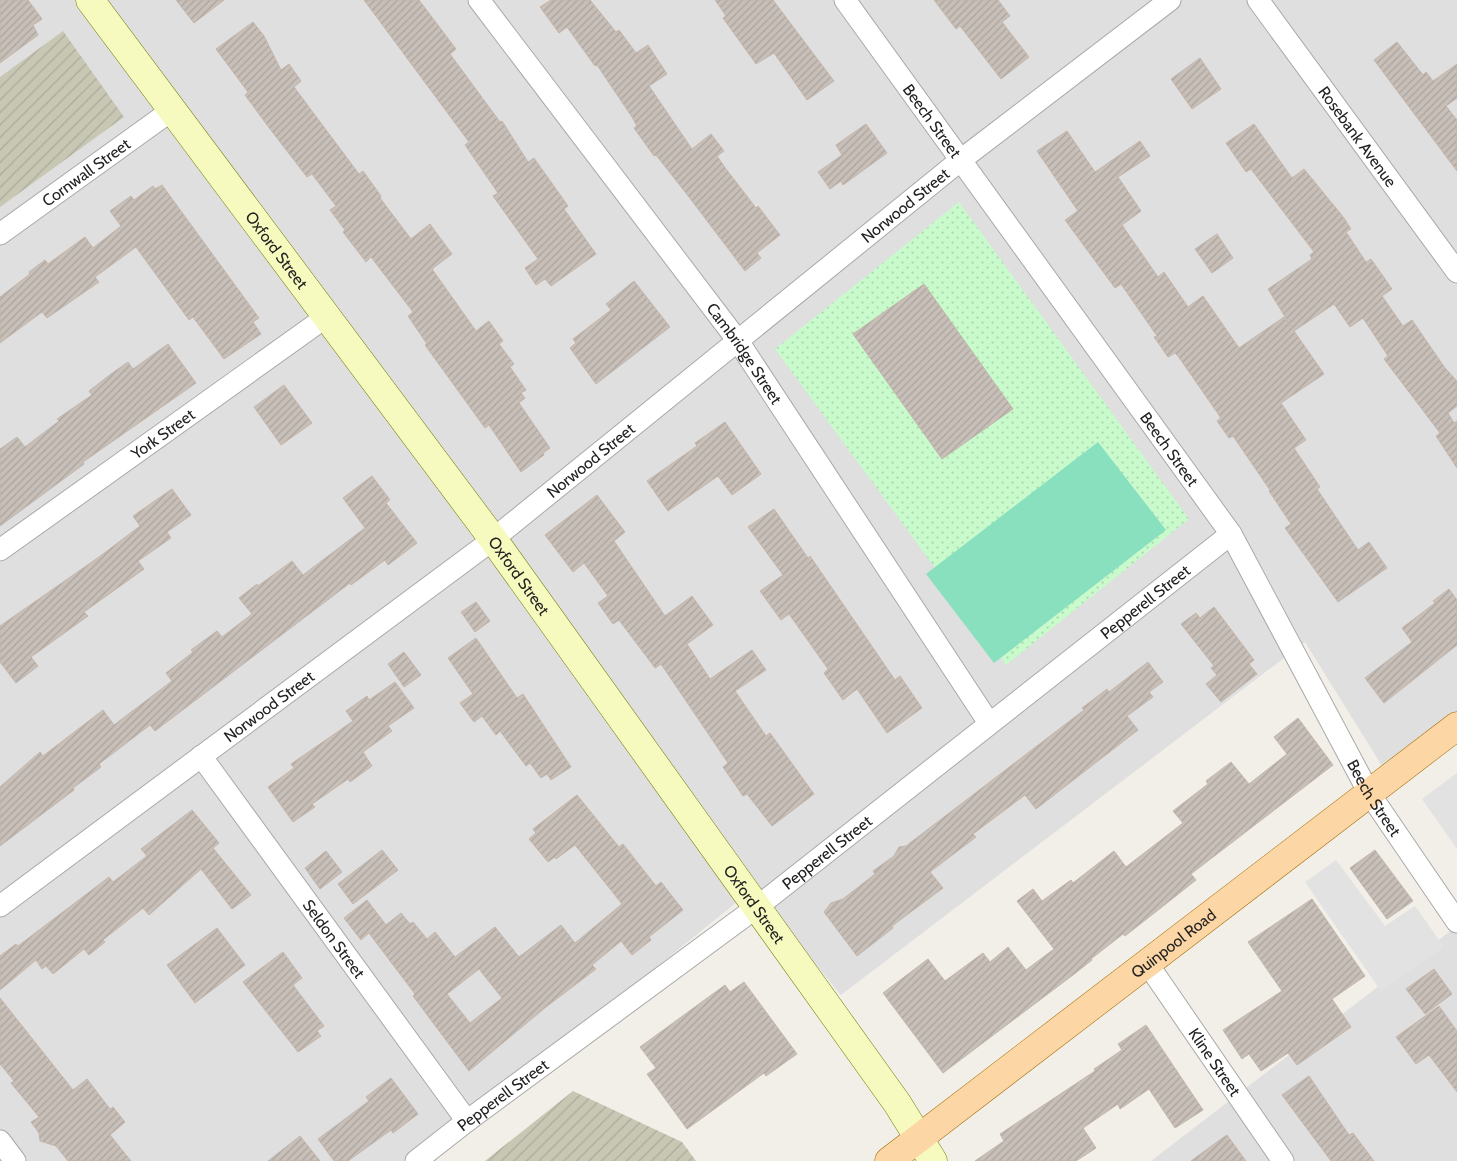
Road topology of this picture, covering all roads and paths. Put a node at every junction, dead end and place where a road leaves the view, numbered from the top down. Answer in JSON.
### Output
{"nodes":[{"id":1,"x":90,"y":0,"type":"edge"},
{"id":2,"x":479,"y":0,"type":"edge"},
{"id":3,"x":845,"y":0,"type":"edge"},
{"id":4,"x":1170,"y":0,"type":"edge"},
{"id":5,"x":1258,"y":0,"type":"edge"},
{"id":6,"x":172,"y":110,"type":"junction"},
{"id":7,"x":962,"y":159,"type":"junction"},
{"id":8,"x":0,"y":234,"type":"edge"},
{"id":9,"x":1457,"y":272,"type":"edge"},
{"id":10,"x":326,"y":317,"type":"junction"},
{"id":11,"x":738,"y":341,"type":"junction"},
{"id":12,"x":1231,"y":534,"type":"junction"},
{"id":13,"x":493,"y":539,"type":"junction"},
{"id":14,"x":0,"y":550,"type":"edge"},
{"id":15,"x":989,"y":723,"type":"junction"},
{"id":16,"x":1457,"y":726,"type":"edge"},
{"id":17,"x":201,"y":756,"type":"junction"},
{"id":18,"x":1369,"y":792,"type":"junction"},
{"id":19,"x":0,"y":906,"type":"edge"},
{"id":20,"x":758,"y":907,"type":"junction"},
{"id":21,"x":1457,"y":922,"type":"edge"},
{"id":22,"x":1147,"y":963,"type":"junction"},
{"id":23,"x":467,"y":1121,"type":"junction"},
{"id":24,"x":0,"y":1140,"type":"edge"},
{"id":25,"x":926,"y":1150,"type":"edge"},
{"id":26,"x":15,"y":1161,"type":"edge"},
{"id":27,"x":416,"y":1161,"type":"edge"},
{"id":28,"x":890,"y":1161,"type":"edge"},
{"id":29,"x":1284,"y":1161,"type":"edge"}],
"edges":[{"from":1,"to":6,"type":"main road","name":"Oxford Street"},
{"from":2,"to":11,"type":"street","name":"Cambridge Street"},
{"from":3,"to":7,"type":"street","name":"Beech Street"},
{"from":4,"to":7,"type":"street","name":"Norwood Street"},
{"from":5,"to":9,"type":"street","name":"Rosebank Avenue"},
{"from":6,"to":8,"type":"street","name":"Cornwall Street"},
{"from":6,"to":10,"type":"main road","name":"Oxford Street"},
{"from":7,"to":11,"type":"street","name":"Norwood Street"},
{"from":7,"to":12,"type":"street","name":"Beech Street"},
{"from":10,"to":13,"type":"main road","name":"Oxford Street"},
{"from":10,"to":14,"type":"street","name":"York Street"},
{"from":11,"to":13,"type":"street","name":"Norwood Street"},
{"from":11,"to":15,"type":"street","name":"Cambridge Street"},
{"from":12,"to":15,"type":"street","name":"Pepperell Street"},
{"from":12,"to":18,"type":"street","name":"Beech Street"},
{"from":13,"to":17,"type":"street","name":"Norwood Street"},
{"from":13,"to":20,"type":"main road","name":"Oxford Street"},
{"from":15,"to":20,"type":"street","name":"Pepperell Street"},
{"from":16,"to":18,"type":"main road","name":"Quinpool Road"},
{"from":17,"to":19,"type":"street","name":"Norwood Street"},
{"from":17,"to":23,"type":"street","name":"Seldon Street"},
{"from":18,"to":21,"type":"street","name":"Beech Street"},
{"from":18,"to":22,"type":"main road","name":"Quinpool Road"},
{"from":20,"to":23,"type":"street","name":"Pepperell Street"},
{"from":20,"to":25,"type":"main road","name":"Oxford Street"},
{"from":22,"to":25,"type":"main road","name":"Quinpool Road"},
{"from":22,"to":29,"type":"street","name":"Kline Street"},
{"from":23,"to":27,"type":"street","name":"Pepperell Street"},
{"from":24,"to":26,"type":"street"},
{"from":25,"to":28,"type":"main road","name":"Quinpool Road"}]}
